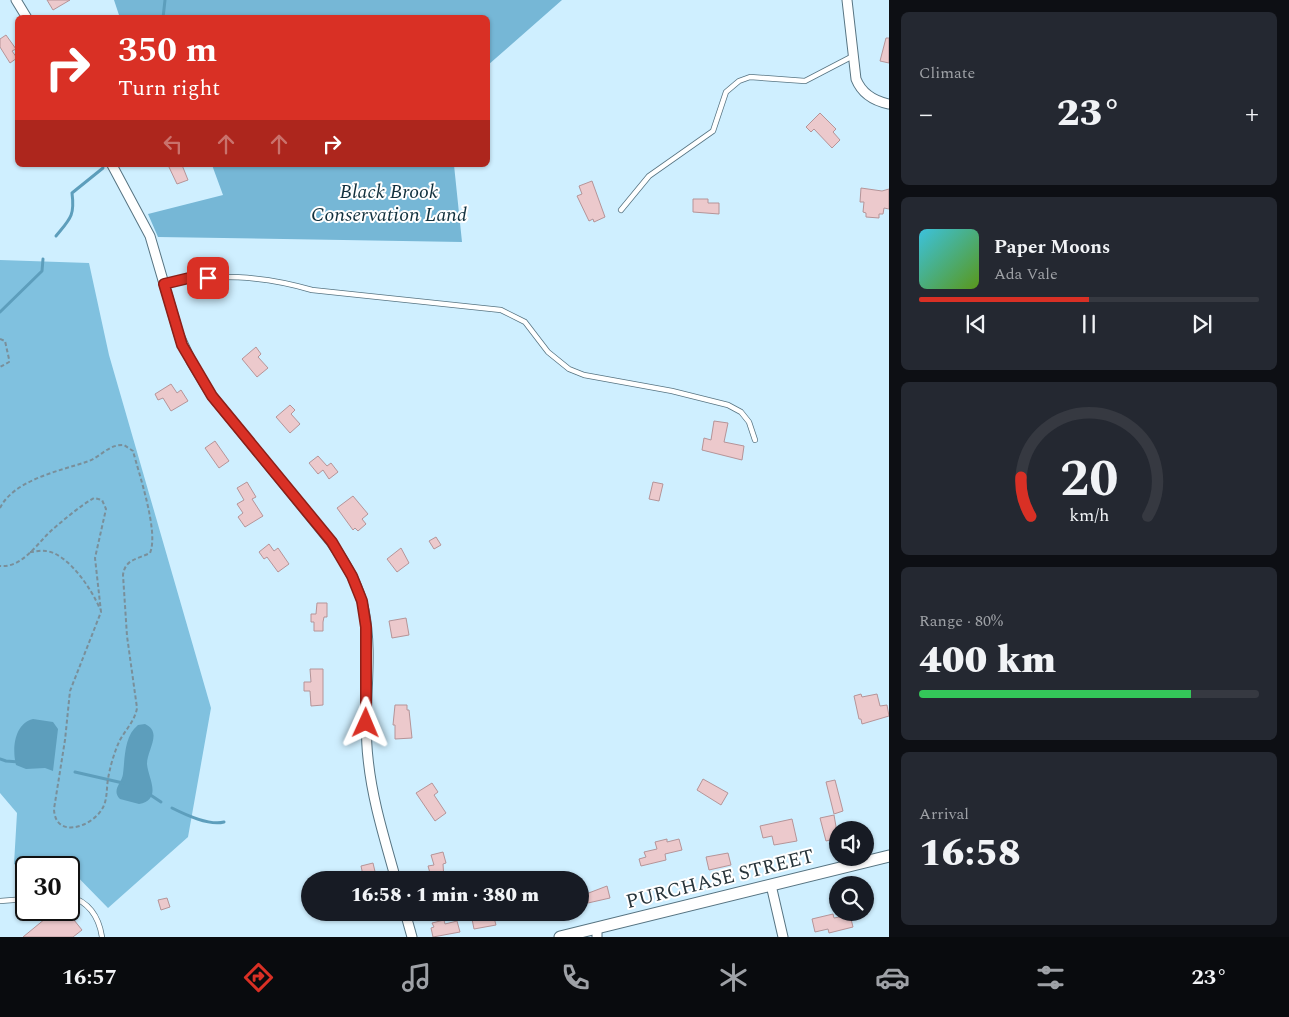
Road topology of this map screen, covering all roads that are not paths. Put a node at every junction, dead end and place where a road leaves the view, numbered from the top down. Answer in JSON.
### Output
{"nodes":[{"id":1,"x":16,"y":0,"type":"edge"},
{"id":2,"x":847,"y":0,"type":"edge"},
{"id":3,"x":25,"y":15,"type":"edge"},
{"id":4,"x":852,"y":56,"type":"junction"},
{"id":5,"x":889,"y":104,"type":"edge"},
{"id":6,"x":113,"y":167,"type":"edge"},
{"id":7,"x":621,"y":210,"type":"dead end"},
{"id":8,"x":164,"y":284,"type":"junction"},
{"id":9,"x":755,"y":440,"type":"dead end"},
{"id":10,"x":889,"y":856,"type":"edge"},
{"id":11,"x":394,"y":871,"type":"edge"},
{"id":12,"x":771,"y":884,"type":"junction"},
{"id":13,"x":15,"y":900,"type":"edge"},
{"id":14,"x":80,"y":901,"type":"edge"},
{"id":15,"x":0,"y":902,"type":"edge"},
{"id":16,"x":408,"y":921,"type":"edge"},
{"id":17,"x":597,"y":933,"type":"edge"},
{"id":18,"x":102,"y":937,"type":"edge"},
{"id":19,"x":412,"y":937,"type":"edge"},
{"id":20,"x":560,"y":937,"type":"edge"},
{"id":21,"x":783,"y":937,"type":"edge"}],
"edges":[{"from":1,"to":3,"type":"street"},
{"from":2,"to":4,"type":"street"},
{"from":4,"to":5,"type":"street"},
{"from":4,"to":7,"type":"lane"},
{"from":6,"to":8,"type":"street"},
{"from":8,"to":9,"type":"lane"},
{"from":8,"to":11,"type":"street"},
{"from":10,"to":12,"type":"street","name":"PURCHASE STREET"},
{"from":12,"to":17,"type":"street","name":"PURCHASE STREET"},
{"from":12,"to":21,"type":"street"},
{"from":13,"to":15,"type":"lane"},
{"from":14,"to":18,"type":"lane"},
{"from":16,"to":19,"type":"street"},
{"from":17,"to":20,"type":"street","name":"PURCHASE STREET"}]}
